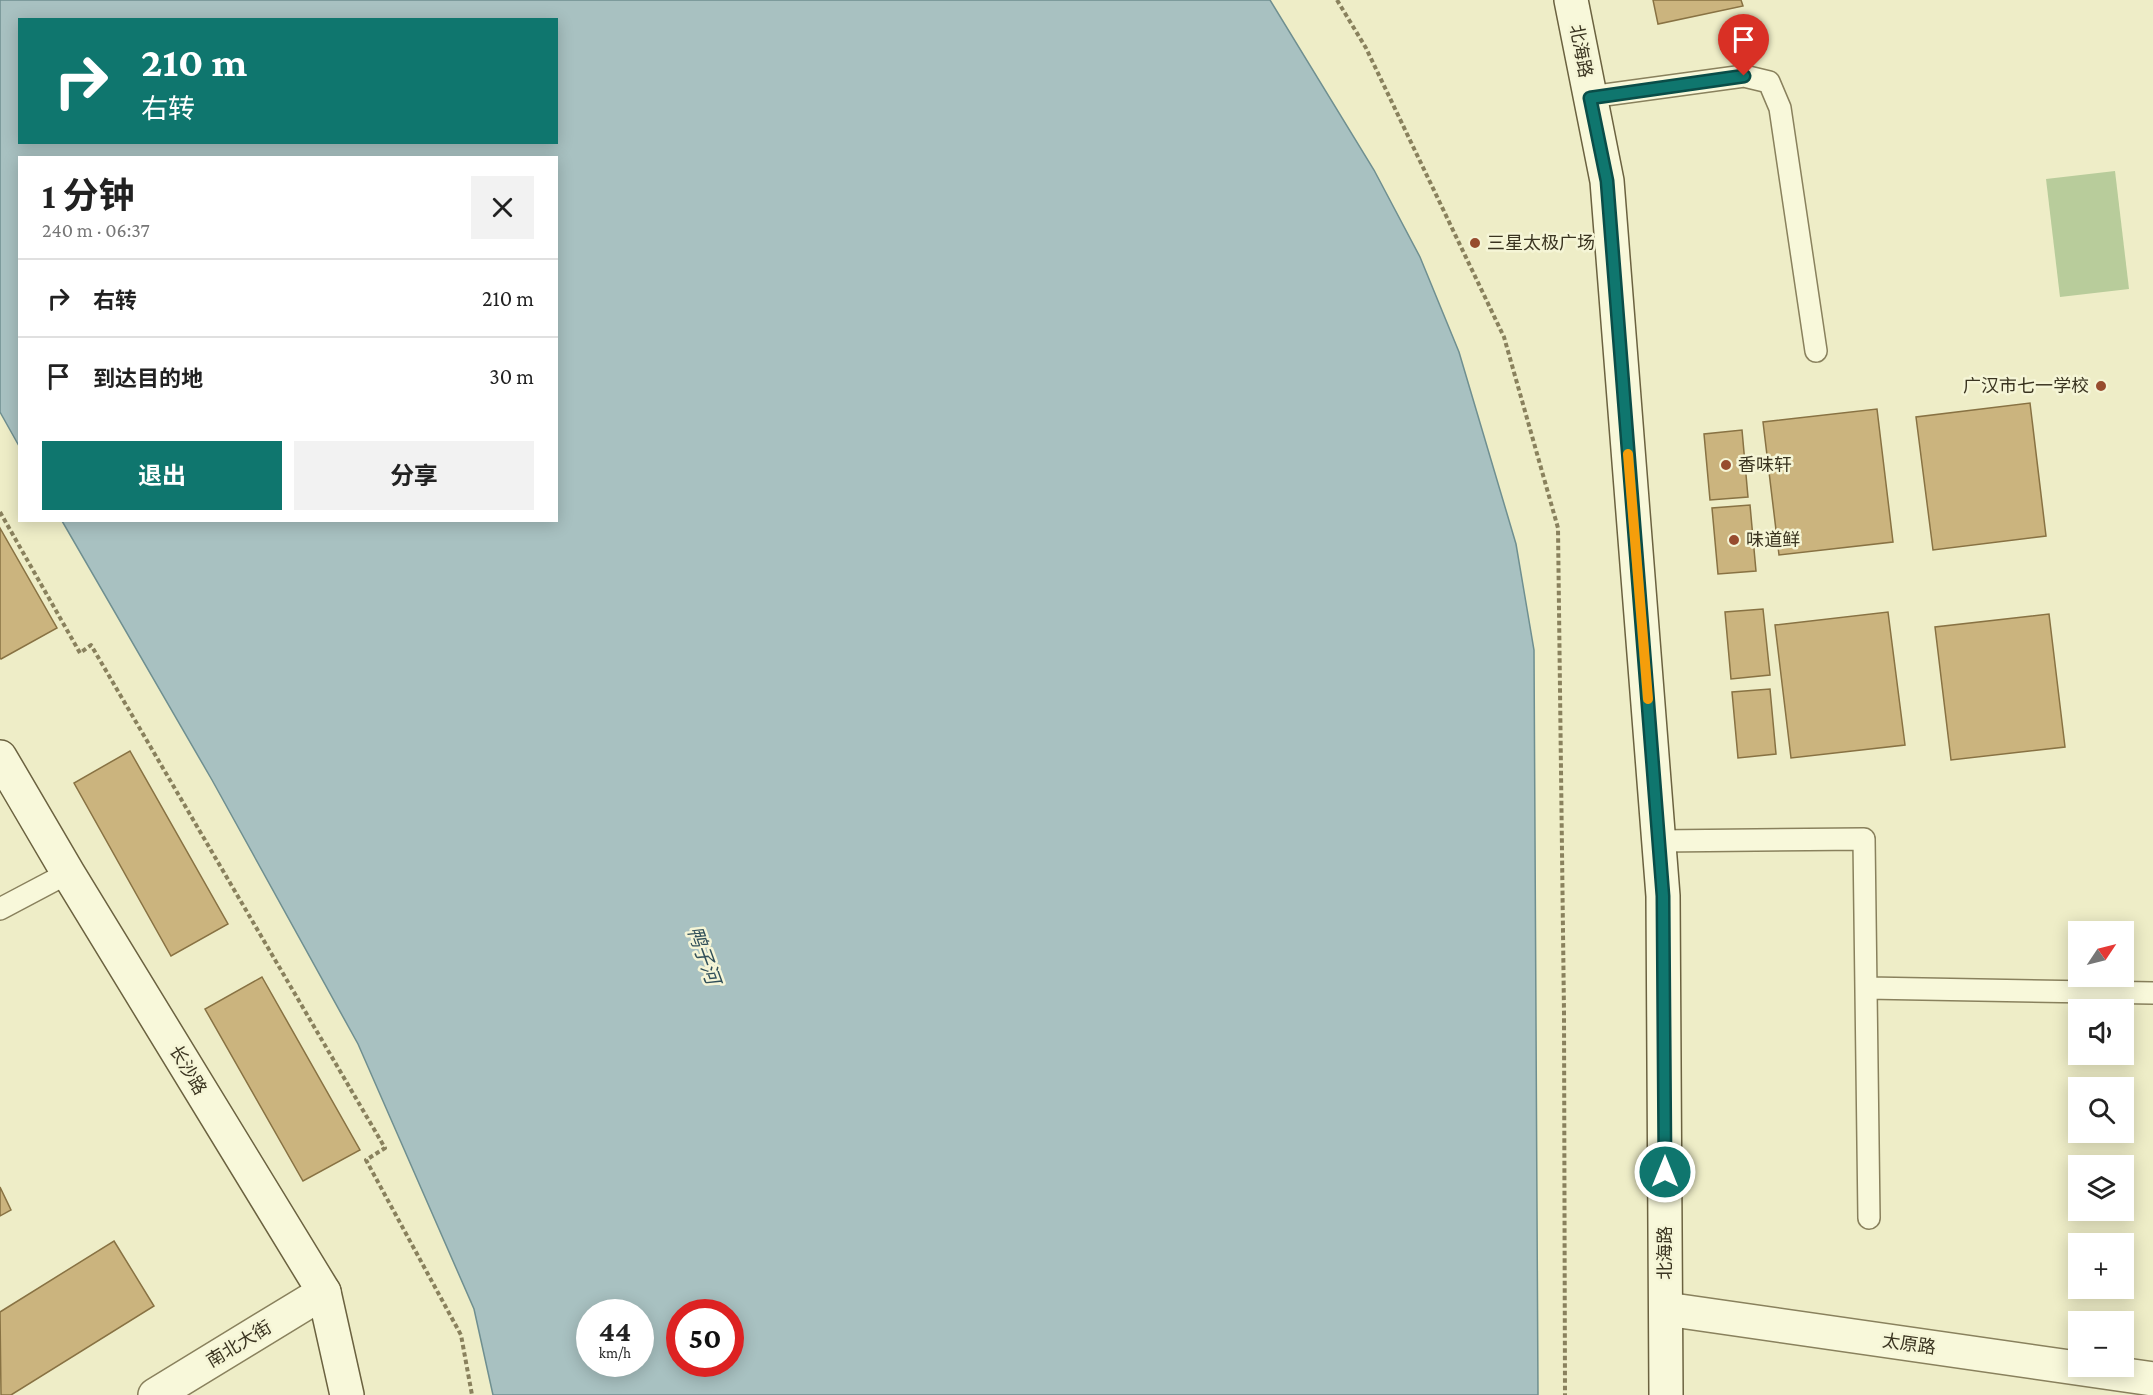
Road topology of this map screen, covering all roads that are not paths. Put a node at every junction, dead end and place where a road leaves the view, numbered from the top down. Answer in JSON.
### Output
{"nodes":[{"id":1,"x":1571,"y":0,"type":"edge"},
{"id":2,"x":1590,"y":98,"type":"junction"},
{"id":3,"x":1816,"y":351,"type":"dead end"},
{"id":4,"x":0,"y":757,"type":"edge"},
{"id":5,"x":1659,"y":841,"type":"junction"},
{"id":6,"x":68,"y":873,"type":"junction"},
{"id":7,"x":0,"y":909,"type":"edge"},
{"id":8,"x":1867,"y":988,"type":"junction"},
{"id":9,"x":2153,"y":993,"type":"edge"},
{"id":10,"x":1869,"y":1218,"type":"dead end"},
{"id":11,"x":324,"y":1292,"type":"junction"},
{"id":12,"x":1666,"y":1309,"type":"junction"},
{"id":13,"x":2153,"y":1379,"type":"edge"},
{"id":14,"x":155,"y":1395,"type":"edge"},
{"id":15,"x":347,"y":1395,"type":"edge"},
{"id":16,"x":1666,"y":1395,"type":"edge"}],
"edges":[{"from":1,"to":2,"type":"main road","name":"北海路"},
{"from":2,"to":3,"type":"lane"},
{"from":2,"to":5,"type":"main road","name":"北海路"},
{"from":4,"to":6,"type":"main road","name":"长沙路"},
{"from":5,"to":8,"type":"lane"},
{"from":5,"to":12,"type":"main road","name":"北海路"},
{"from":6,"to":7,"type":"lane"},
{"from":6,"to":11,"type":"main road","name":"长沙路"},
{"from":8,"to":9,"type":"lane"},
{"from":8,"to":10,"type":"lane"},
{"from":11,"to":14,"type":"main road","name":"南北大街"},
{"from":11,"to":15,"type":"main road","name":"长沙路"},
{"from":12,"to":13,"type":"main road","name":"太原路"},
{"from":12,"to":16,"type":"main road","name":"北海路"}]}
